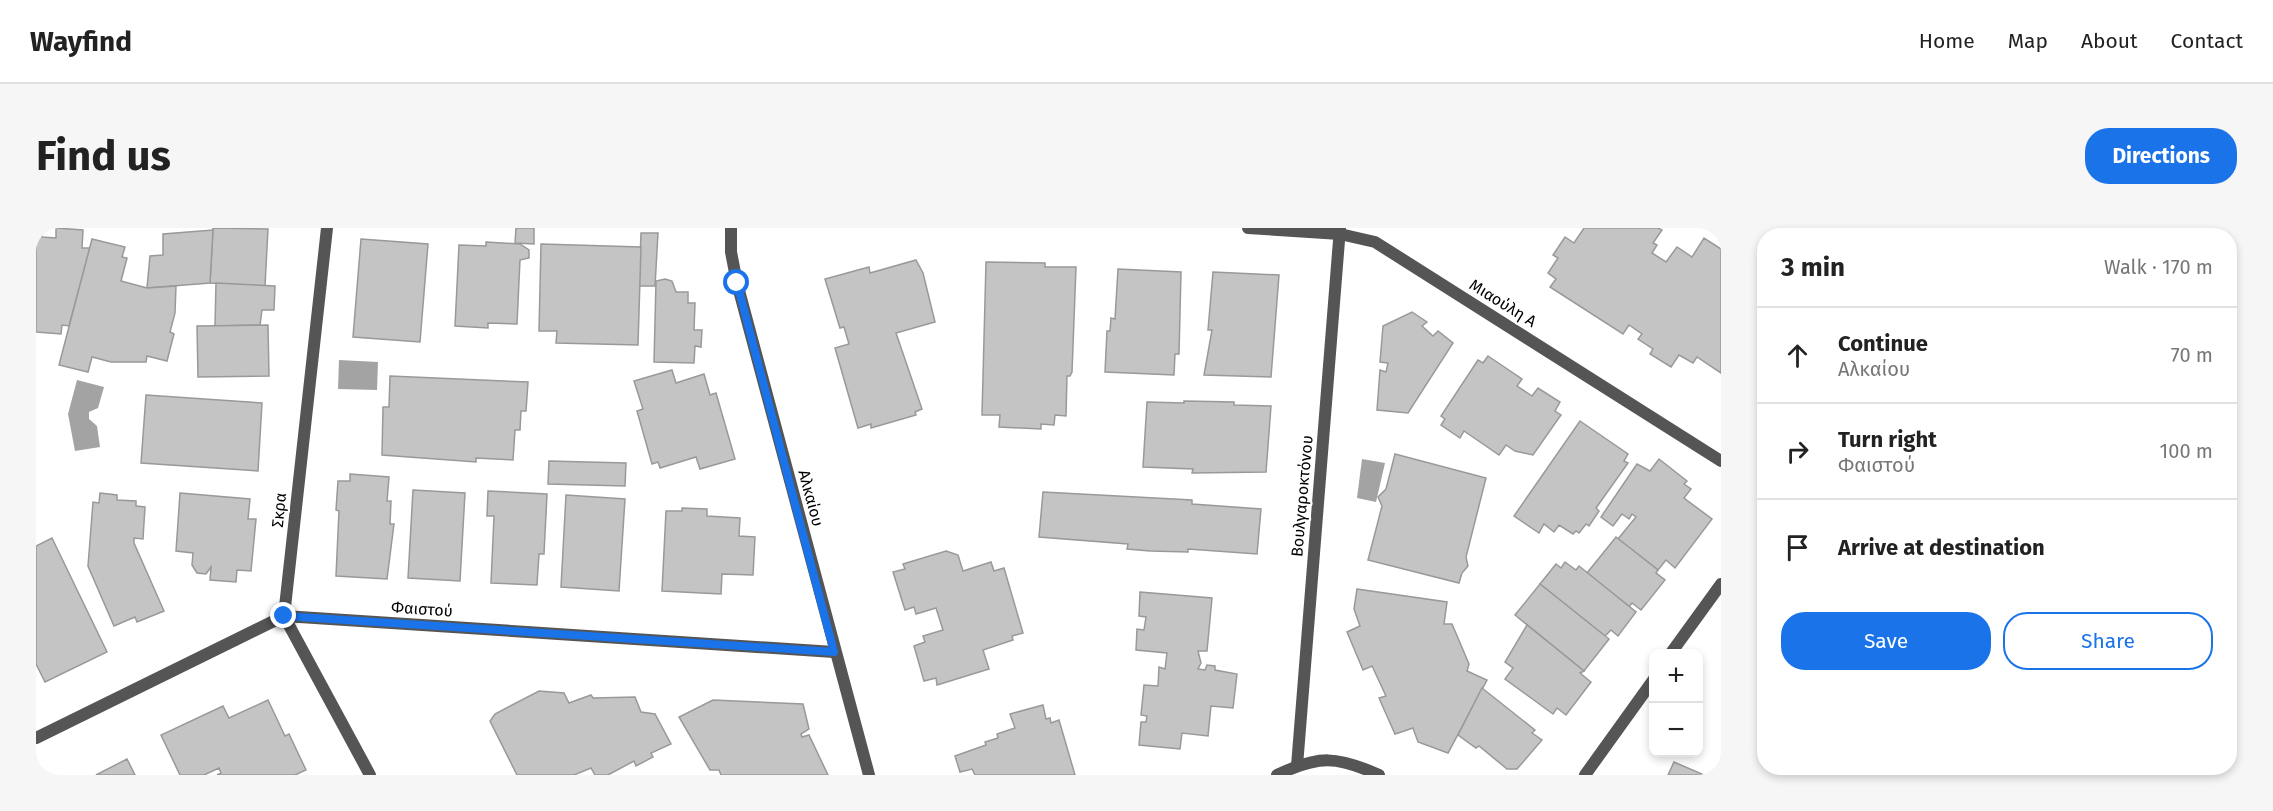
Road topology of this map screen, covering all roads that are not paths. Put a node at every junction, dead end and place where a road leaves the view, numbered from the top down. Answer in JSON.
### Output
{"nodes":[{"id":1,"x":327,"y":228,"type":"edge"},
{"id":2,"x":731,"y":228,"type":"edge"},
{"id":3,"x":1248,"y":228,"type":"edge"},
{"id":4,"x":1340,"y":231,"type":"edge"},
{"id":5,"x":1721,"y":461,"type":"edge"},
{"id":6,"x":1721,"y":584,"type":"edge"},
{"id":7,"x":284,"y":616,"type":"junction"},
{"id":8,"x":1675,"y":649,"type":"edge"},
{"id":9,"x":834,"y":652,"type":"junction"},
{"id":10,"x":1649,"y":685,"type":"edge"},
{"id":11,"x":36,"y":738,"type":"edge"},
{"id":12,"x":1297,"y":766,"type":"junction"},
{"id":13,"x":370,"y":775,"type":"edge"},
{"id":14,"x":869,"y":775,"type":"edge"},
{"id":15,"x":1277,"y":775,"type":"edge"},
{"id":16,"x":1379,"y":775,"type":"edge"},
{"id":17,"x":1585,"y":775,"type":"edge"}],
"edges":[{"from":1,"to":7,"type":"street","name":"Σκρα"},
{"from":2,"to":9,"type":"street","name":"Αλκαίου"},
{"from":3,"to":4,"type":"street","name":"Μιαούλη Α"},
{"from":4,"to":5,"type":"street","name":"Μιαούλη Α"},
{"from":4,"to":12,"type":"street","name":"Βουλγαροκτόνου"},
{"from":6,"to":8,"type":"street"},
{"from":7,"to":9,"type":"street","name":"Φαιστού"},
{"from":7,"to":11,"type":"street","name":"Φαιστού"},
{"from":7,"to":13,"type":"street"},
{"from":9,"to":14,"type":"street","name":"Αλκαίου"},
{"from":10,"to":17,"type":"street"},
{"from":12,"to":15,"type":"street"},
{"from":12,"to":16,"type":"street"}]}
